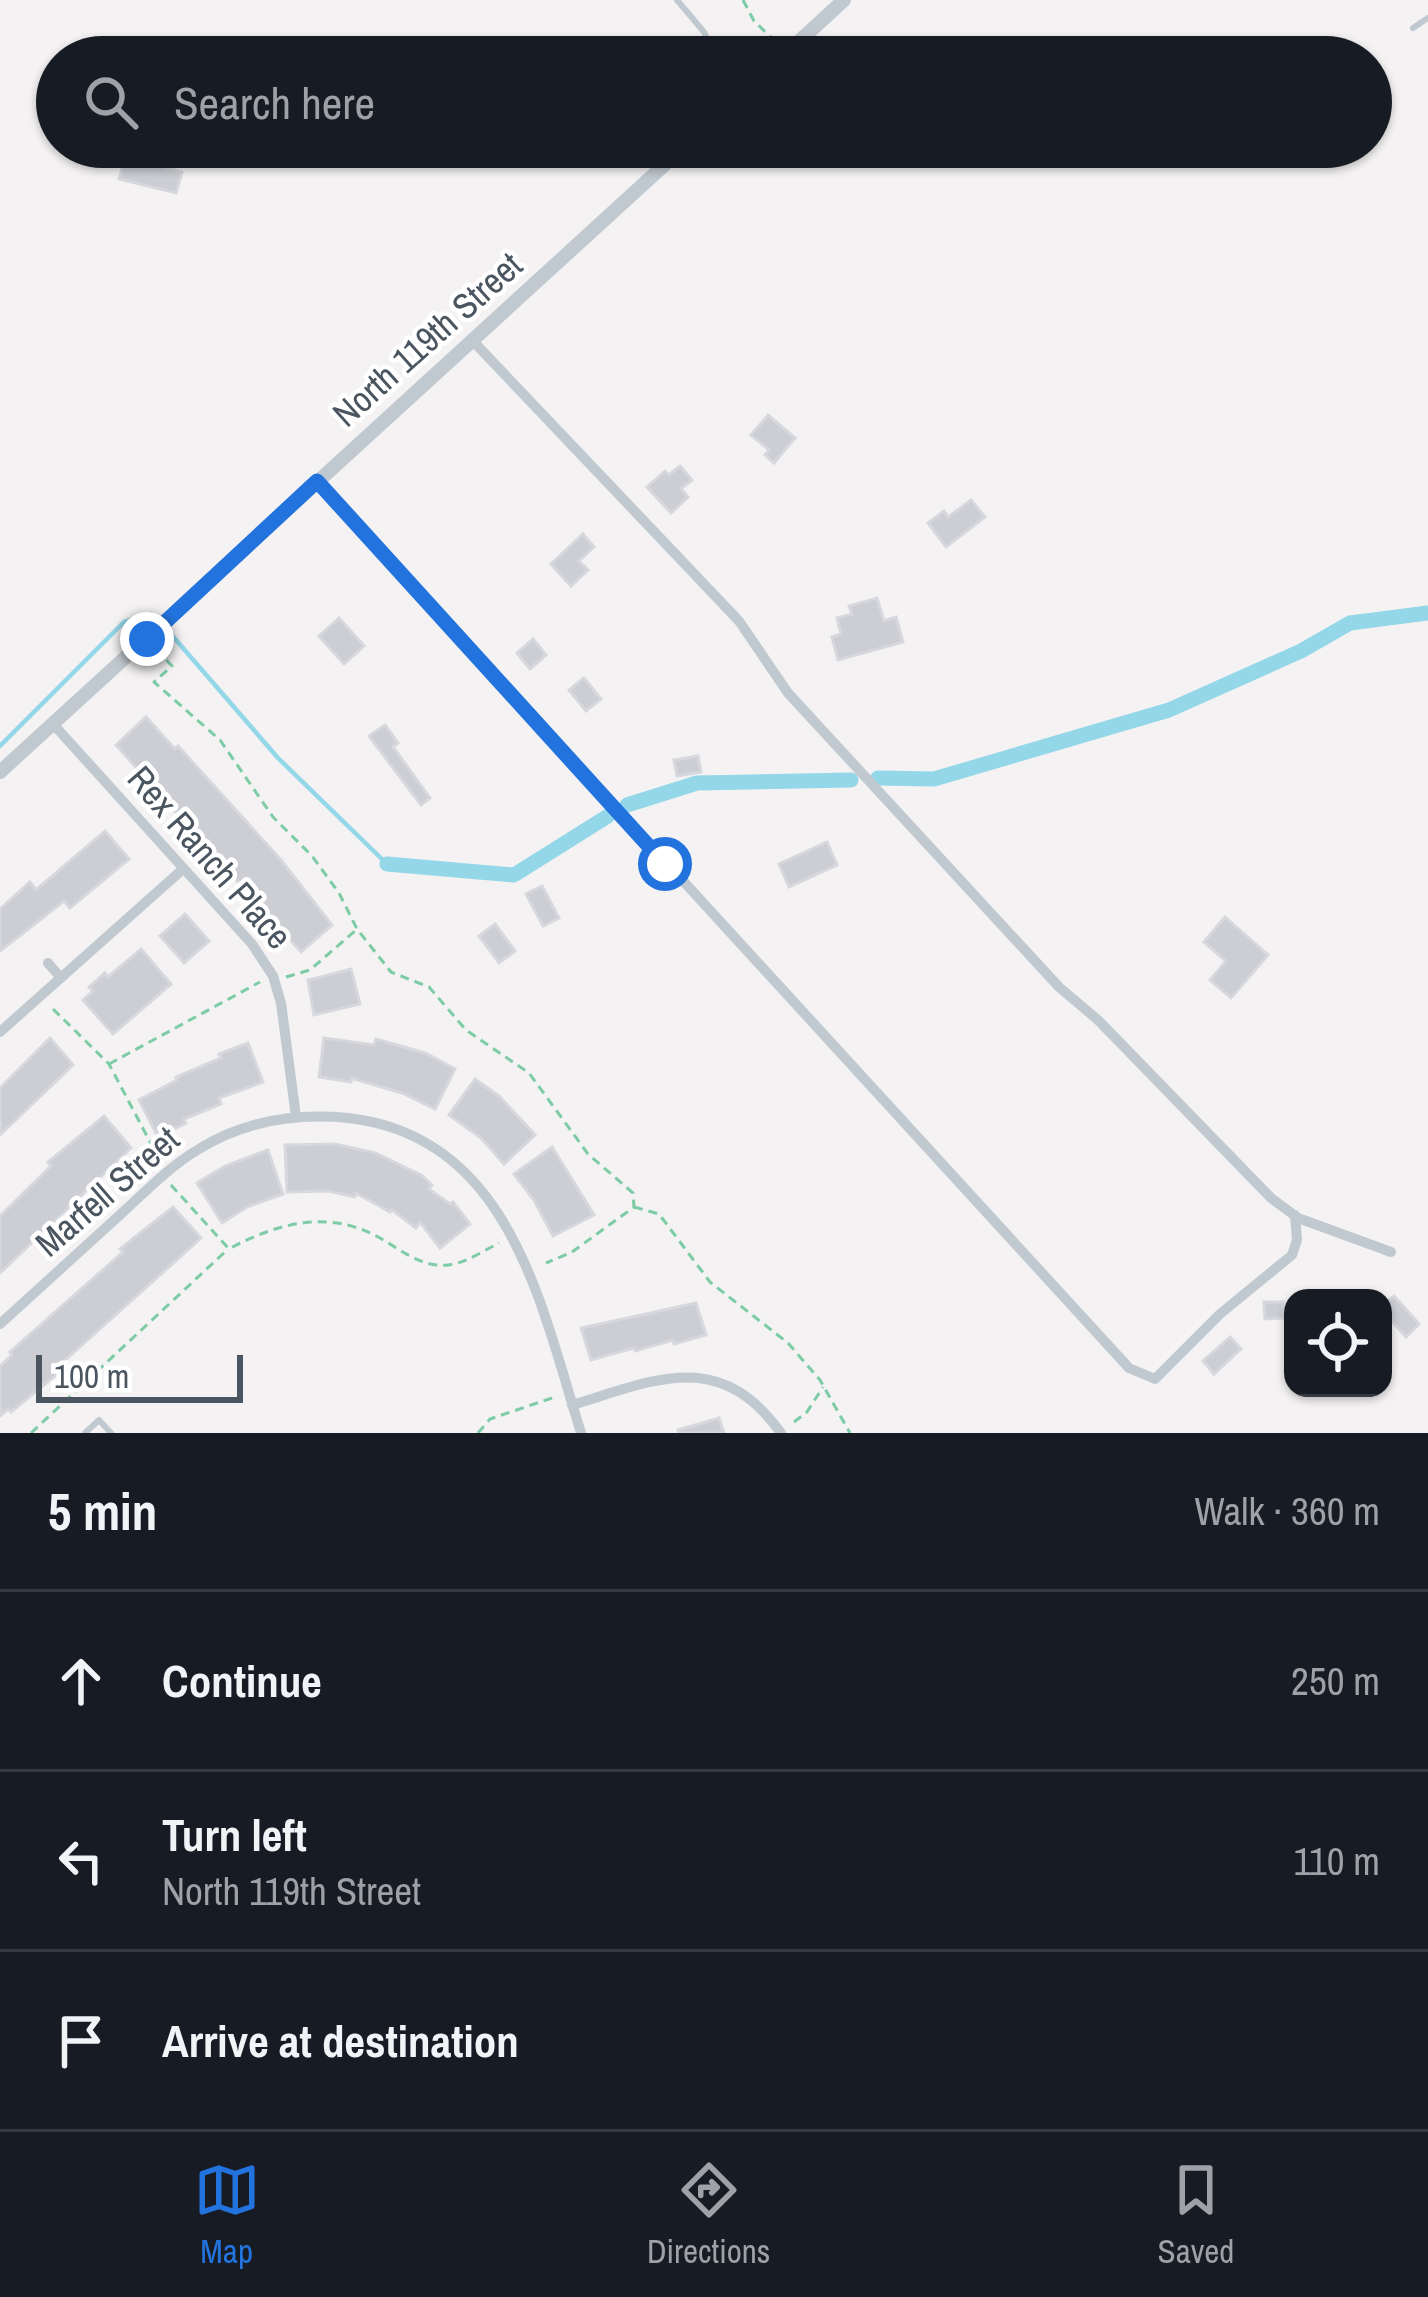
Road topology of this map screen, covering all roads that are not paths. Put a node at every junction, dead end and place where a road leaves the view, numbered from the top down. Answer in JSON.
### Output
{"nodes":[{"id":1,"x":677,"y":0,"type":"edge"},
{"id":2,"x":844,"y":0,"type":"edge"},
{"id":3,"x":1428,"y":18,"type":"edge"},
{"id":4,"x":1413,"y":28,"type":"dead end"},
{"id":5,"x":706,"y":36,"type":"edge"},
{"id":6,"x":805,"y":36,"type":"edge"},
{"id":7,"x":661,"y":168,"type":"edge"},
{"id":8,"x":471,"y":339,"type":"junction"},
{"id":9,"x":317,"y":481,"type":"junction"},
{"id":10,"x":54,"y":724,"type":"junction"},
{"id":11,"x":0,"y":772,"type":"edge"},
{"id":12,"x":183,"y":869,"type":"junction"},
{"id":13,"x":48,"y":963,"type":"dead end"},
{"id":14,"x":61,"y":978,"type":"junction"},
{"id":15,"x":0,"y":1032,"type":"edge"},
{"id":16,"x":296,"y":1117,"type":"junction"},
{"id":17,"x":1295,"y":1215,"type":"junction"},
{"id":18,"x":1391,"y":1252,"type":"dead end"},
{"id":19,"x":0,"y":1324,"type":"edge"},
{"id":20,"x":572,"y":1405,"type":"junction"},
{"id":21,"x":85,"y":1433,"type":"edge"},
{"id":22,"x":111,"y":1433,"type":"edge"},
{"id":23,"x":581,"y":1433,"type":"edge"},
{"id":24,"x":781,"y":1433,"type":"edge"}],
"edges":[{"from":1,"to":5,"type":"lane"},
{"from":2,"to":6,"type":"street"},
{"from":3,"to":4,"type":"lane"},
{"from":7,"to":8,"type":"street","name":"North 119th Street"},
{"from":8,"to":9,"type":"street","name":"North 119th Street"},
{"from":8,"to":17,"type":"street"},
{"from":9,"to":10,"type":"street","name":"North 119th Street"},
{"from":9,"to":17,"type":"street"},
{"from":10,"to":11,"type":"street","name":"North 119th Street"},
{"from":10,"to":12,"type":"street","name":"Rex Ranch Place"},
{"from":12,"to":14,"type":"street"},
{"from":12,"to":16,"type":"street","name":"Rex Ranch Place"},
{"from":13,"to":14,"type":"street"},
{"from":14,"to":15,"type":"street"},
{"from":16,"to":19,"type":"street","name":"Marfell Street"},
{"from":16,"to":20,"type":"street","name":"Marfell Street"},
{"from":17,"to":18,"type":"street"},
{"from":20,"to":23,"type":"street","name":"Marfell Street"},
{"from":20,"to":24,"type":"street"},
{"from":21,"to":22,"type":"lane"}]}
